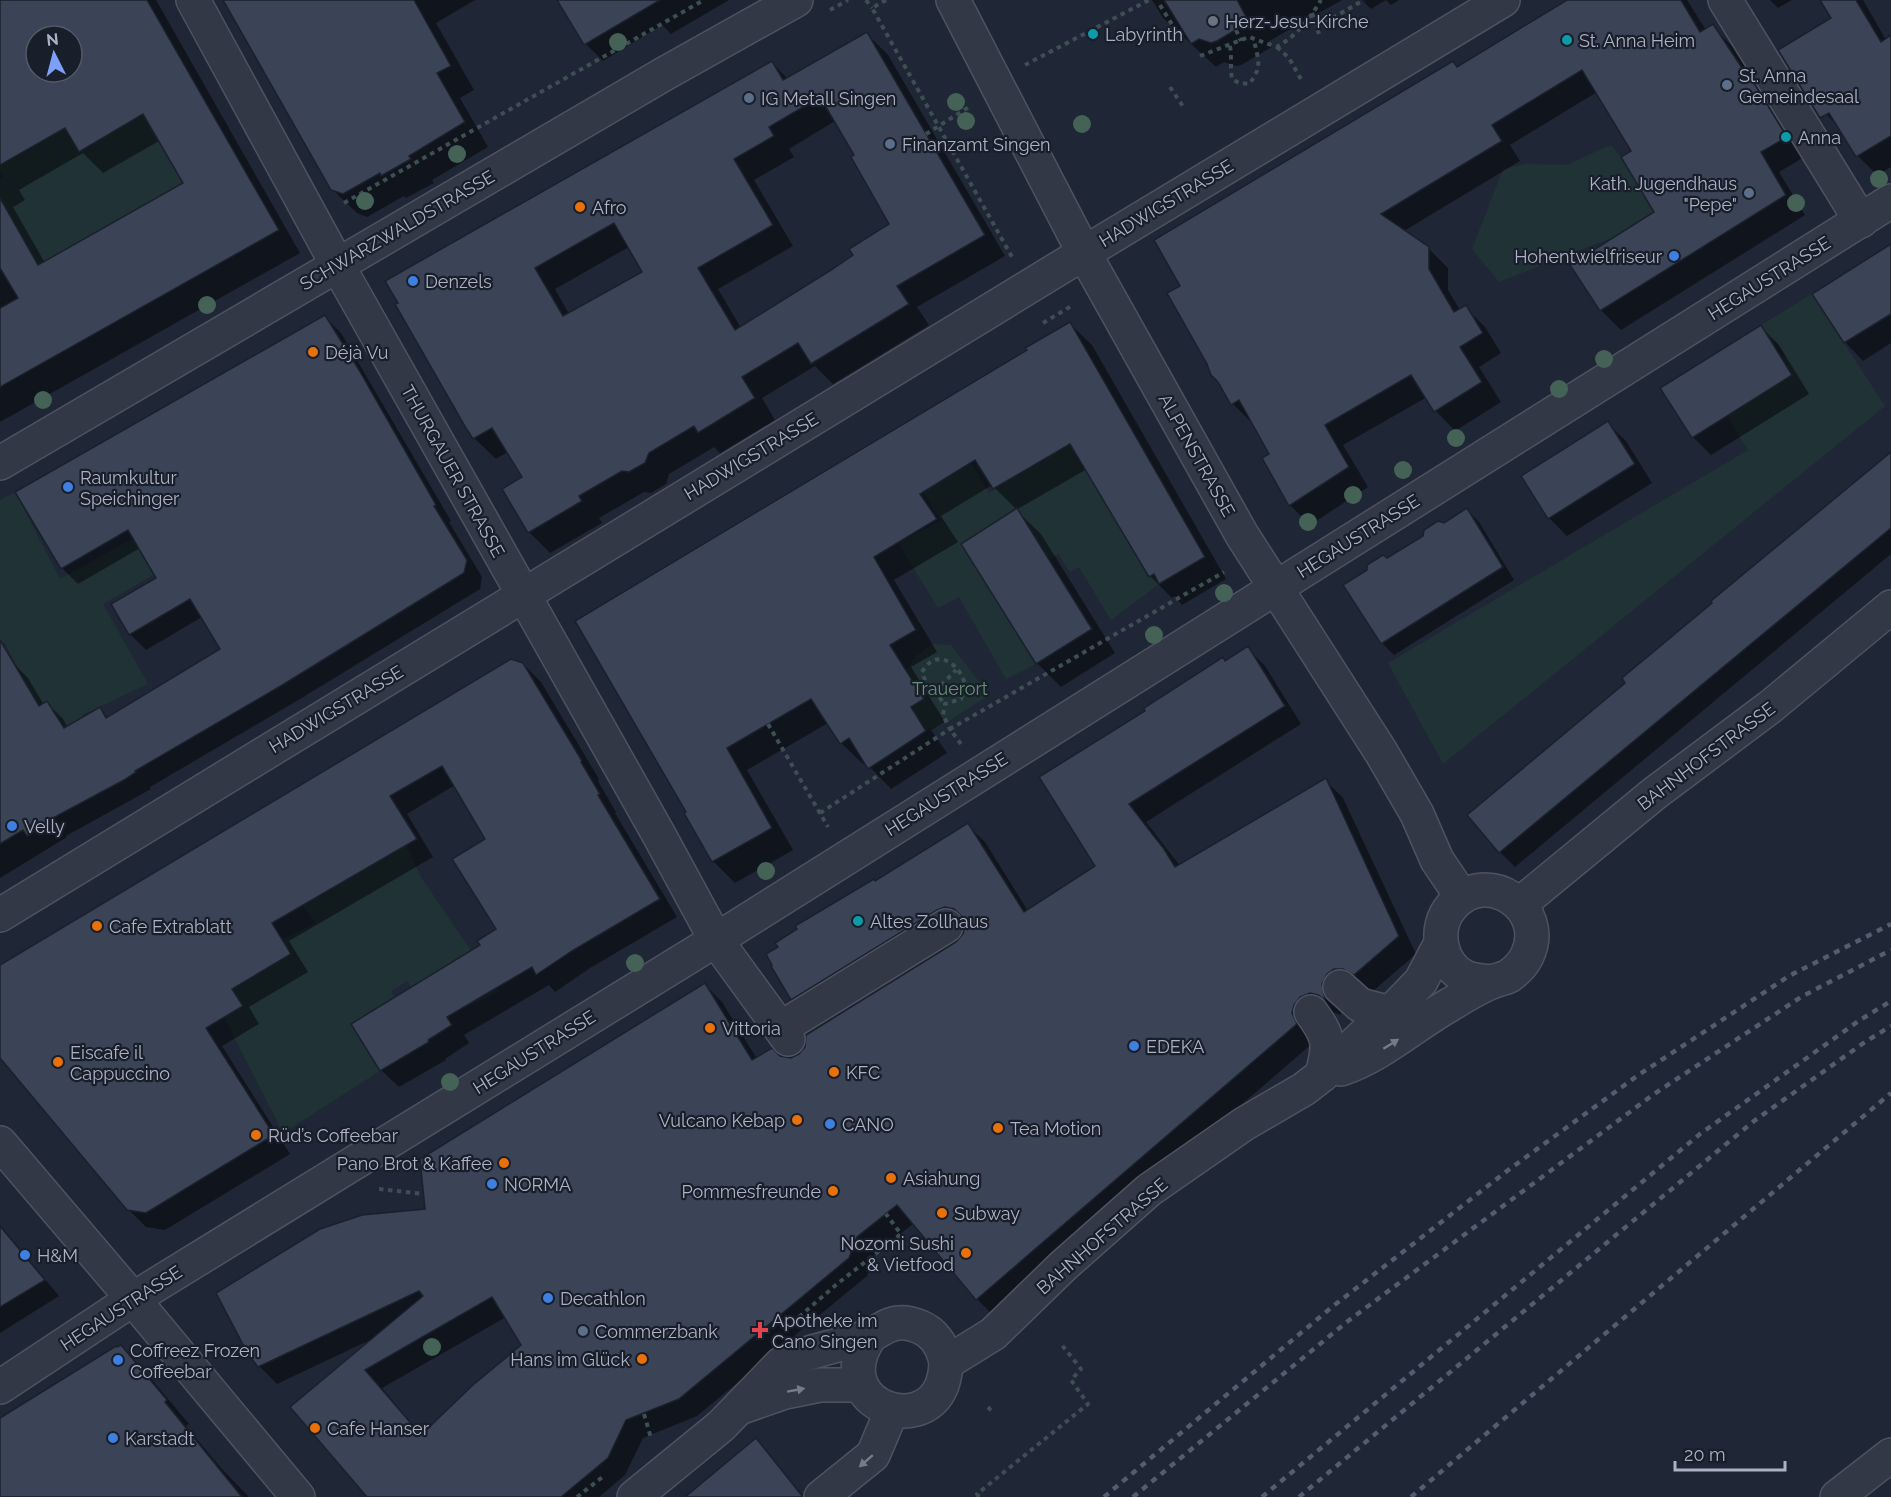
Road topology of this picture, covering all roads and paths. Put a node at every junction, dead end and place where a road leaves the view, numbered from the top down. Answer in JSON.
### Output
{"nodes":[{"id":1,"x":193,"y":0,"type":"edge"},
{"id":2,"x":704,"y":0,"type":"edge"},
{"id":3,"x":796,"y":0,"type":"edge"},
{"id":4,"x":866,"y":0,"type":"edge"},
{"id":5,"x":886,"y":0,"type":"edge"},
{"id":6,"x":953,"y":0,"type":"edge"},
{"id":7,"x":1149,"y":0,"type":"edge"},
{"id":8,"x":1364,"y":0,"type":"edge"},
{"id":9,"x":1503,"y":0,"type":"edge"},
{"id":10,"x":1725,"y":0,"type":"edge"},
{"id":11,"x":1322,"y":1,"type":"edge"},
{"id":12,"x":1160,"y":5,"type":"dead end"},
{"id":13,"x":872,"y":8,"type":"junction"},
{"id":14,"x":1312,"y":13,"type":"junction"},
{"id":15,"x":1317,"y":27,"type":"junction"},
{"id":16,"x":1236,"y":30,"type":"dead end"},
{"id":17,"x":1176,"y":31,"type":"dead end"},
{"id":18,"x":1319,"y":34,"type":"dead end"},
{"id":19,"x":1254,"y":39,"type":"junction"},
{"id":20,"x":1241,"y":41,"type":"junction"},
{"id":21,"x":1230,"y":46,"type":"junction"},
{"id":22,"x":1277,"y":47,"type":"junction"},
{"id":23,"x":1200,"y":56,"type":"dead end"},
{"id":24,"x":1032,"y":60,"type":"dead end"},
{"id":25,"x":1298,"y":73,"type":"dead end"},
{"id":26,"x":1170,"y":87,"type":"dead end"},
{"id":27,"x":1184,"y":108,"type":"dead end"},
{"id":28,"x":1891,"y":201,"type":"edge"},
{"id":29,"x":313,"y":220,"type":"junction"},
{"id":30,"x":1861,"y":221,"type":"junction"},
{"id":31,"x":1084,"y":253,"type":"junction"},
{"id":32,"x":1013,"y":259,"type":"dead end"},
{"id":33,"x":338,"y":266,"type":"junction"},
{"id":34,"x":1074,"y":304,"type":"dead end"},
{"id":35,"x":1038,"y":326,"type":"dead end"},
{"id":36,"x":0,"y":463,"type":"edge"},
{"id":37,"x":1226,"y":571,"type":"dead end"},
{"id":38,"x":1275,"y":588,"type":"junction"},
{"id":39,"x":522,"y":595,"type":"junction"},
{"id":40,"x":1891,"y":607,"type":"edge"},
{"id":41,"x":957,"y":670,"type":"junction"},
{"id":42,"x":935,"y":692,"type":"junction"},
{"id":43,"x":945,"y":704,"type":"junction"},
{"id":44,"x":768,"y":724,"type":"dead end"},
{"id":45,"x":950,"y":729,"type":"junction"},
{"id":46,"x":820,"y":813,"type":"junction"},
{"id":47,"x":845,"y":857,"type":"junction"},
{"id":48,"x":1462,"y":897,"type":"junction"},
{"id":49,"x":1520,"y":904,"type":"junction"},
{"id":50,"x":0,"y":915,"type":"edge"},
{"id":51,"x":946,"y":926,"type":"dead end"},
{"id":52,"x":716,"y":939,"type":"junction"},
{"id":53,"x":1441,"y":943,"type":"junction"},
{"id":54,"x":1492,"y":982,"type":"junction"},
{"id":55,"x":1340,"y":987,"type":"dead end"},
{"id":56,"x":1378,"y":1023,"type":"junction"},
{"id":57,"x":1322,"y":1075,"type":"junction"},
{"id":58,"x":0,"y":1143,"type":"edge"},
{"id":59,"x":134,"y":1299,"type":"junction"},
{"id":60,"x":871,"y":1335,"type":"junction"},
{"id":61,"x":1061,"y":1344,"type":"dead end"},
{"id":62,"x":946,"y":1363,"type":"junction"},
{"id":63,"x":861,"y":1385,"type":"junction"},
{"id":64,"x":0,"y":1387,"type":"edge"},
{"id":65,"x":740,"y":1407,"type":"junction"},
{"id":66,"x":987,"y":1407,"type":"dead end"},
{"id":67,"x":892,"y":1410,"type":"junction"},
{"id":68,"x":993,"y":1413,"type":"dead end"},
{"id":69,"x":644,"y":1414,"type":"dead end"},
{"id":70,"x":651,"y":1438,"type":"dead end"},
{"id":71,"x":1891,"y":1455,"type":"edge"},
{"id":72,"x":298,"y":1497,"type":"edge"},
{"id":73,"x":634,"y":1497,"type":"edge"},
{"id":74,"x":821,"y":1497,"type":"edge"},
{"id":75,"x":979,"y":1497,"type":"edge"},
{"id":76,"x":1837,"y":1497,"type":"edge"}],
"edges":[{"from":1,"to":29,"type":"street","name":"THURGAUER STRASSE"},
{"from":2,"to":29,"type":"path"},
{"from":3,"to":33,"type":"street","name":"SCHWARZWALDSTRASSE"},
{"from":4,"to":13,"type":"path"},
{"from":5,"to":13,"type":"path"},
{"from":6,"to":31,"type":"street","name":"ALPENSTRASSE"},
{"from":7,"to":24,"type":"path"},
{"from":8,"to":15,"type":"path"},
{"from":9,"to":31,"type":"street","name":"HADWIGSTRASSE"},
{"from":10,"to":30,"type":"street"},
{"from":11,"to":14,"type":"path"},
{"from":12,"to":17,"type":"path"},
{"from":13,"to":32,"type":"path"},
{"from":14,"to":15,"type":"path"},
{"from":14,"to":22,"type":"path"},
{"from":15,"to":18,"type":"path"},
{"from":16,"to":20,"type":"path"},
{"from":19,"to":20,"type":"path"},
{"from":19,"to":21,"type":"path"},
{"from":19,"to":22,"type":"path"},
{"from":20,"to":21,"type":"path"},
{"from":21,"to":23,"type":"path"},
{"from":22,"to":25,"type":"path"},
{"from":26,"to":27,"type":"path"},
{"from":28,"to":30,"type":"street","name":"HEGAUSTRASSE"},
{"from":29,"to":33,"type":"street","name":"THURGAUER STRASSE"},
{"from":30,"to":38,"type":"street","name":"HEGAUSTRASSE"},
{"from":31,"to":38,"type":"street","name":"ALPENSTRASSE"},
{"from":31,"to":39,"type":"street","name":"HADWIGSTRASSE"},
{"from":33,"to":36,"type":"street","name":"SCHWARZWALDSTRASSE"},
{"from":33,"to":39,"type":"street","name":"THURGAUER STRASSE"},
{"from":34,"to":35,"type":"path"},
{"from":37,"to":45,"type":"path"},
{"from":38,"to":47,"type":"street","name":"HEGAUSTRASSE"},
{"from":38,"to":48,"type":"street","name":"ALPENSTRASSE"},
{"from":39,"to":50,"type":"street","name":"HADWIGSTRASSE"},
{"from":39,"to":52,"type":"street","name":"THURGAUER STRASSE"},
{"from":40,"to":49,"type":"street","name":"BAHNHOFSTRASSE"},
{"from":41,"to":42,"type":"path"},
{"from":41,"to":42,"type":"path"},
{"from":41,"to":43,"type":"path"},
{"from":42,"to":43,"type":"path"},
{"from":43,"to":45,"type":"path"},
{"from":44,"to":46,"type":"path"},
{"from":45,"to":46,"type":"path"},
{"from":46,"to":47,"type":"path"},
{"from":47,"to":52,"type":"street","name":"HEGAUSTRASSE"},
{"from":48,"to":49,"type":"street"},
{"from":48,"to":53,"type":"street","name":"BAHNHOFSTRASSE"},
{"from":49,"to":54,"type":"street","name":"BAHNHOFSTRASSE"},
{"from":51,"to":52,"type":"street","name":"THURGAUER STRASSE"},
{"from":52,"to":59,"type":"street","name":"HEGAUSTRASSE"},
{"from":53,"to":54,"type":"street"},
{"from":53,"to":56,"type":"street","name":"BAHNHOFSTRASSE"},
{"from":57,"to":54,"type":"street","name":"BAHNHOFSTRASSE","one_way":true},
{"from":55,"to":56,"type":"street"},
{"from":56,"to":57,"type":"street","name":"BAHNHOFSTRASSE"},
{"from":56,"to":57,"type":"street"},
{"from":57,"to":62,"type":"street","name":"BAHNHOFSTRASSE"},
{"from":58,"to":59,"type":"street"},
{"from":59,"to":64,"type":"street","name":"HEGAUSTRASSE"},
{"from":59,"to":72,"type":"street"},
{"from":60,"to":62,"type":"street"},
{"from":60,"to":63,"type":"street"},
{"from":60,"to":65,"type":"street"},
{"from":61,"to":75,"type":"path"},
{"from":62,"to":67,"type":"street"},
{"from":65,"to":63,"type":"street","one_way":true},
{"from":63,"to":67,"type":"street"},
{"from":65,"to":73,"type":"street"},
{"from":66,"to":68,"type":"path"},
{"from":67,"to":74,"type":"street","one_way":true},
{"from":69,"to":70,"type":"path"},
{"from":71,"to":76,"type":"street"}]}
